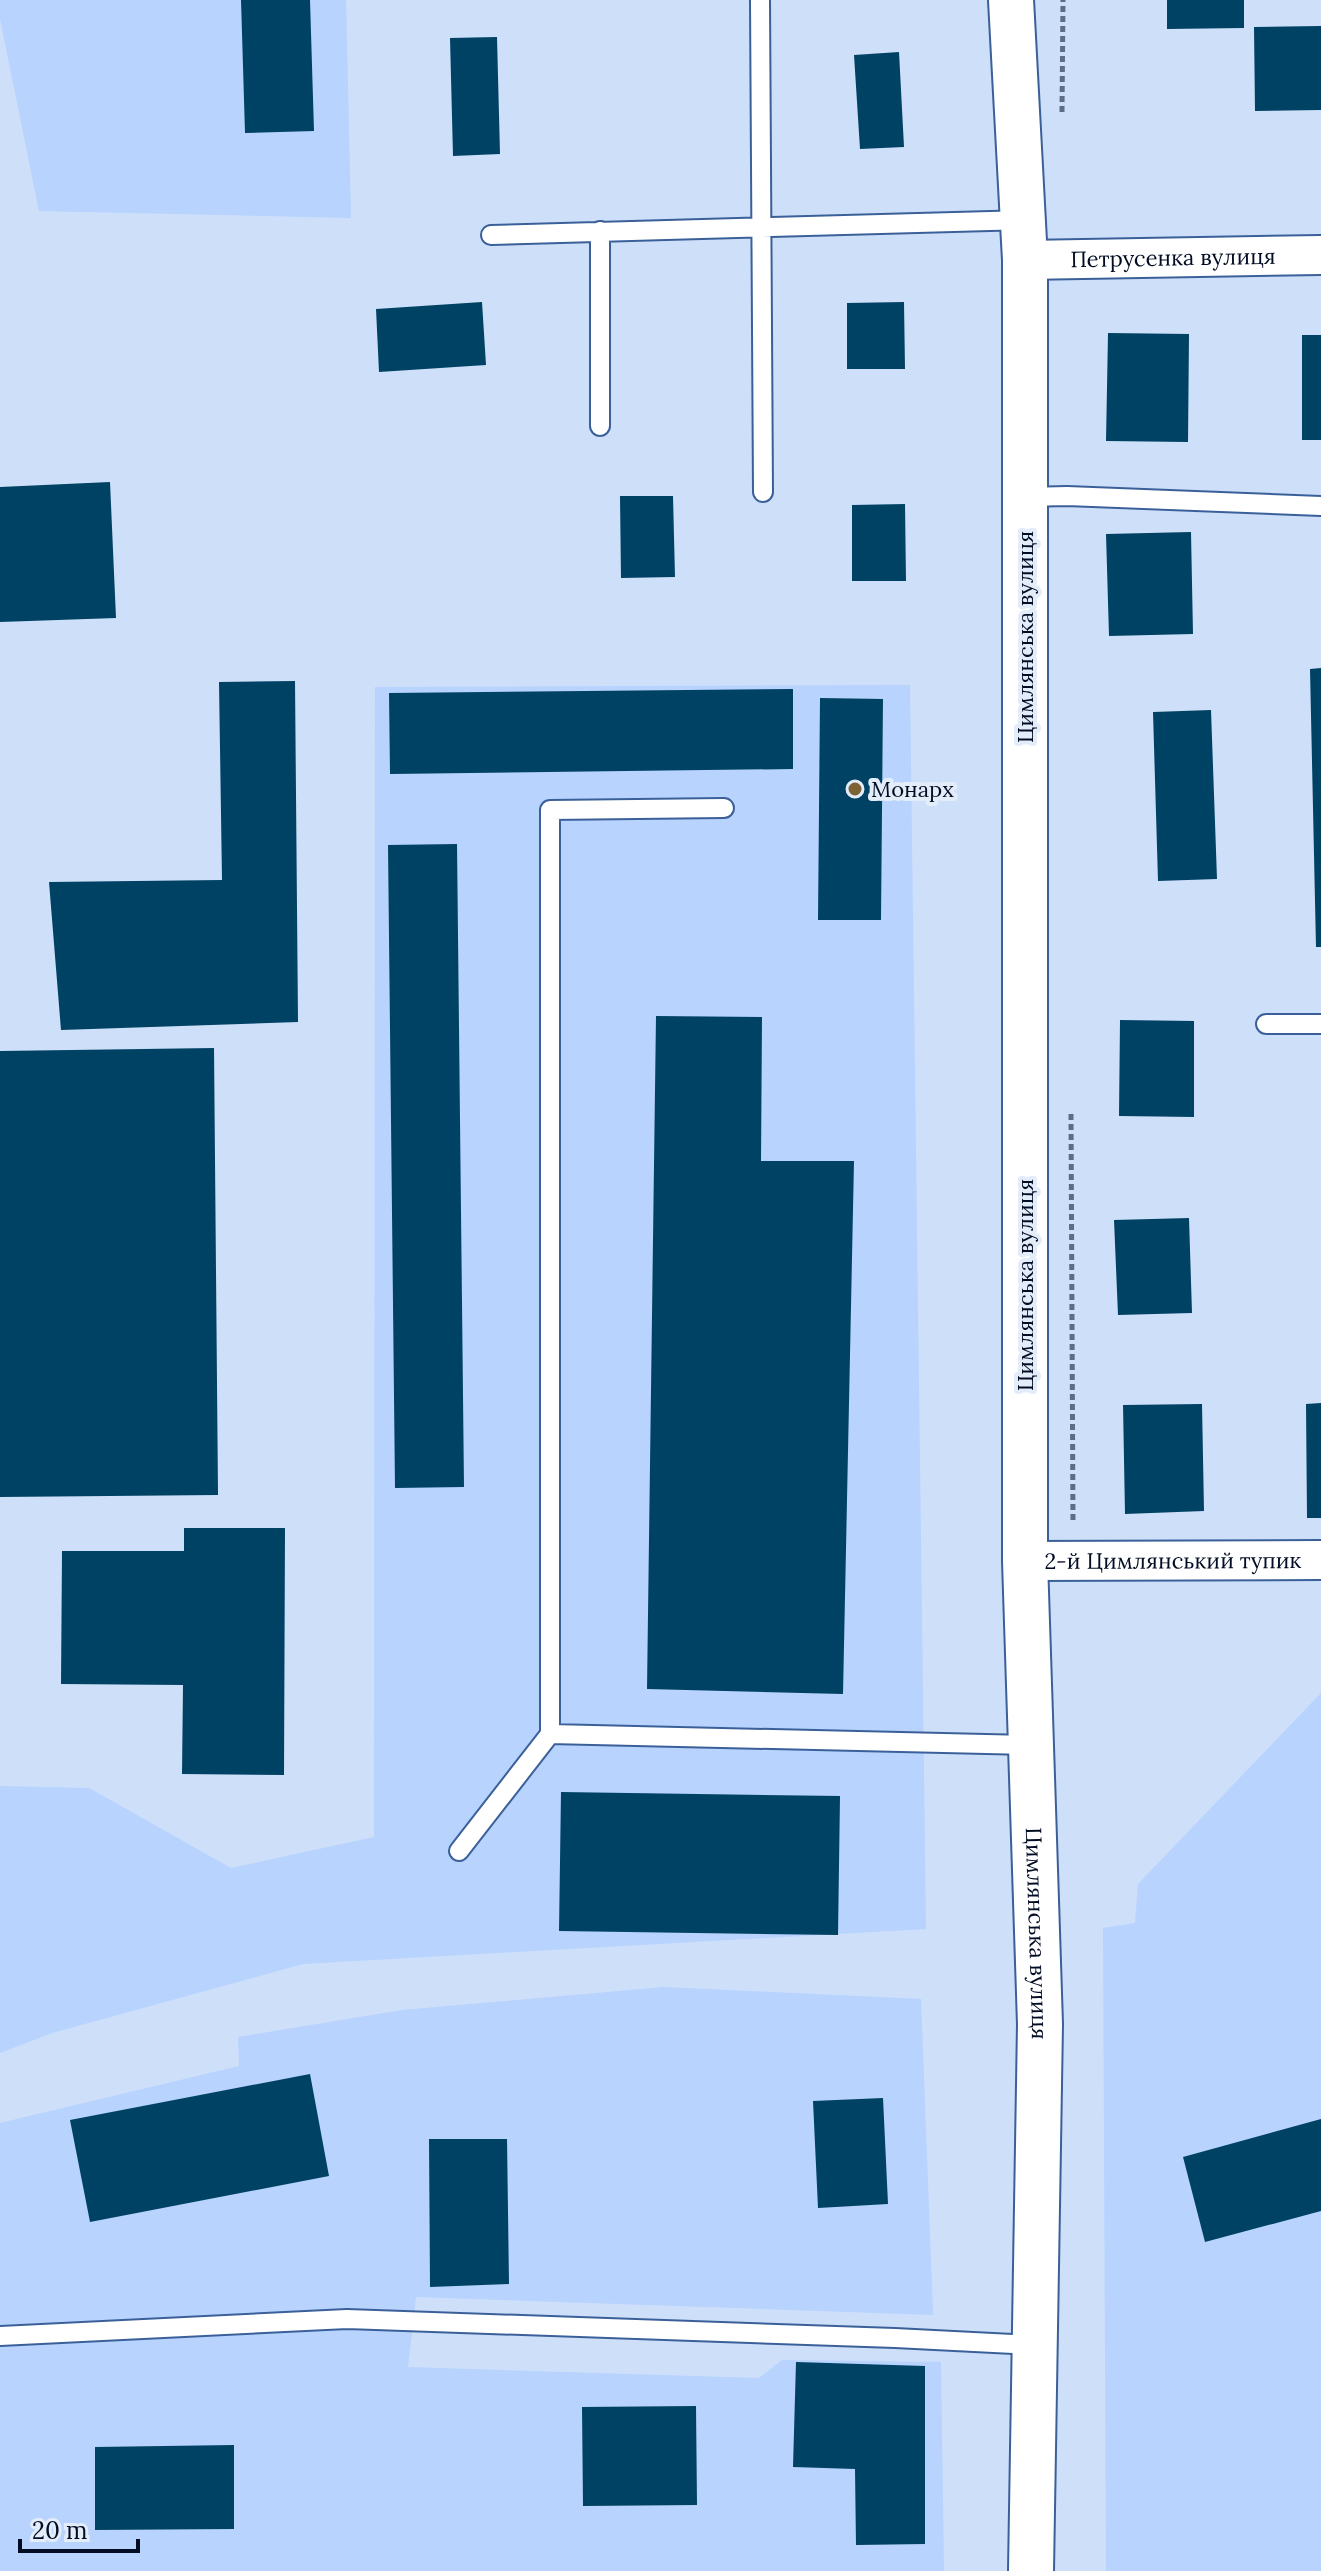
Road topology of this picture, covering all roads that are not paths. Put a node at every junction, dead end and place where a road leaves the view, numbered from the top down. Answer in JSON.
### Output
{"nodes":[{"id":1,"x":760,"y":0,"type":"edge"},
{"id":2,"x":1011,"y":0,"type":"edge"},
{"id":3,"x":761,"y":227,"type":"junction"},
{"id":4,"x":600,"y":231,"type":"junction"},
{"id":5,"x":491,"y":235,"type":"dead end"},
{"id":6,"x":1024,"y":240,"type":"junction"},
{"id":7,"x":1321,"y":255,"type":"edge"},
{"id":8,"x":600,"y":426,"type":"dead end"},
{"id":9,"x":763,"y":492,"type":"dead end"},
{"id":10,"x":1025,"y":497,"type":"junction"},
{"id":11,"x":1321,"y":506,"type":"edge"},
{"id":12,"x":724,"y":808,"type":"dead end"},
{"id":13,"x":1266,"y":1024,"type":"dead end"},
{"id":14,"x":1321,"y":1024,"type":"edge"},
{"id":15,"x":1321,"y":1560,"type":"edge"},
{"id":16,"x":1025,"y":1561,"type":"junction"},
{"id":17,"x":550,"y":1734,"type":"junction"},
{"id":18,"x":1031,"y":1745,"type":"junction"},
{"id":19,"x":459,"y":1851,"type":"dead end"},
{"id":20,"x":0,"y":2336,"type":"edge"},
{"id":21,"x":1035,"y":2345,"type":"junction"},
{"id":22,"x":1031,"y":2571,"type":"edge"}],
"edges":[{"from":1,"to":3,"type":"lane"},
{"from":2,"to":6,"type":"street","name":"Цимлянська вулиця"},
{"from":3,"to":4,"type":"lane"},
{"from":3,"to":6,"type":"lane"},
{"from":3,"to":9,"type":"lane"},
{"from":4,"to":5,"type":"lane"},
{"from":4,"to":8,"type":"lane"},
{"from":6,"to":7,"type":"street","name":"Петрусенка вулиця"},
{"from":6,"to":10,"type":"street","name":"Цимлянська вулиця"},
{"from":10,"to":11,"type":"lane"},
{"from":10,"to":16,"type":"street","name":"Цимлянська вулиця"},
{"from":12,"to":17,"type":"lane"},
{"from":13,"to":14,"type":"lane"},
{"from":15,"to":16,"type":"street","name":"2-й Цимлянський тупик"},
{"from":16,"to":18,"type":"street","name":"Цимлянська вулиця"},
{"from":17,"to":18,"type":"lane"},
{"from":17,"to":19,"type":"lane"},
{"from":18,"to":21,"type":"street","name":"Цимлянська вулиця"},
{"from":20,"to":21,"type":"lane"},
{"from":21,"to":22,"type":"street","name":"Цимлянська вулиця"}]}
